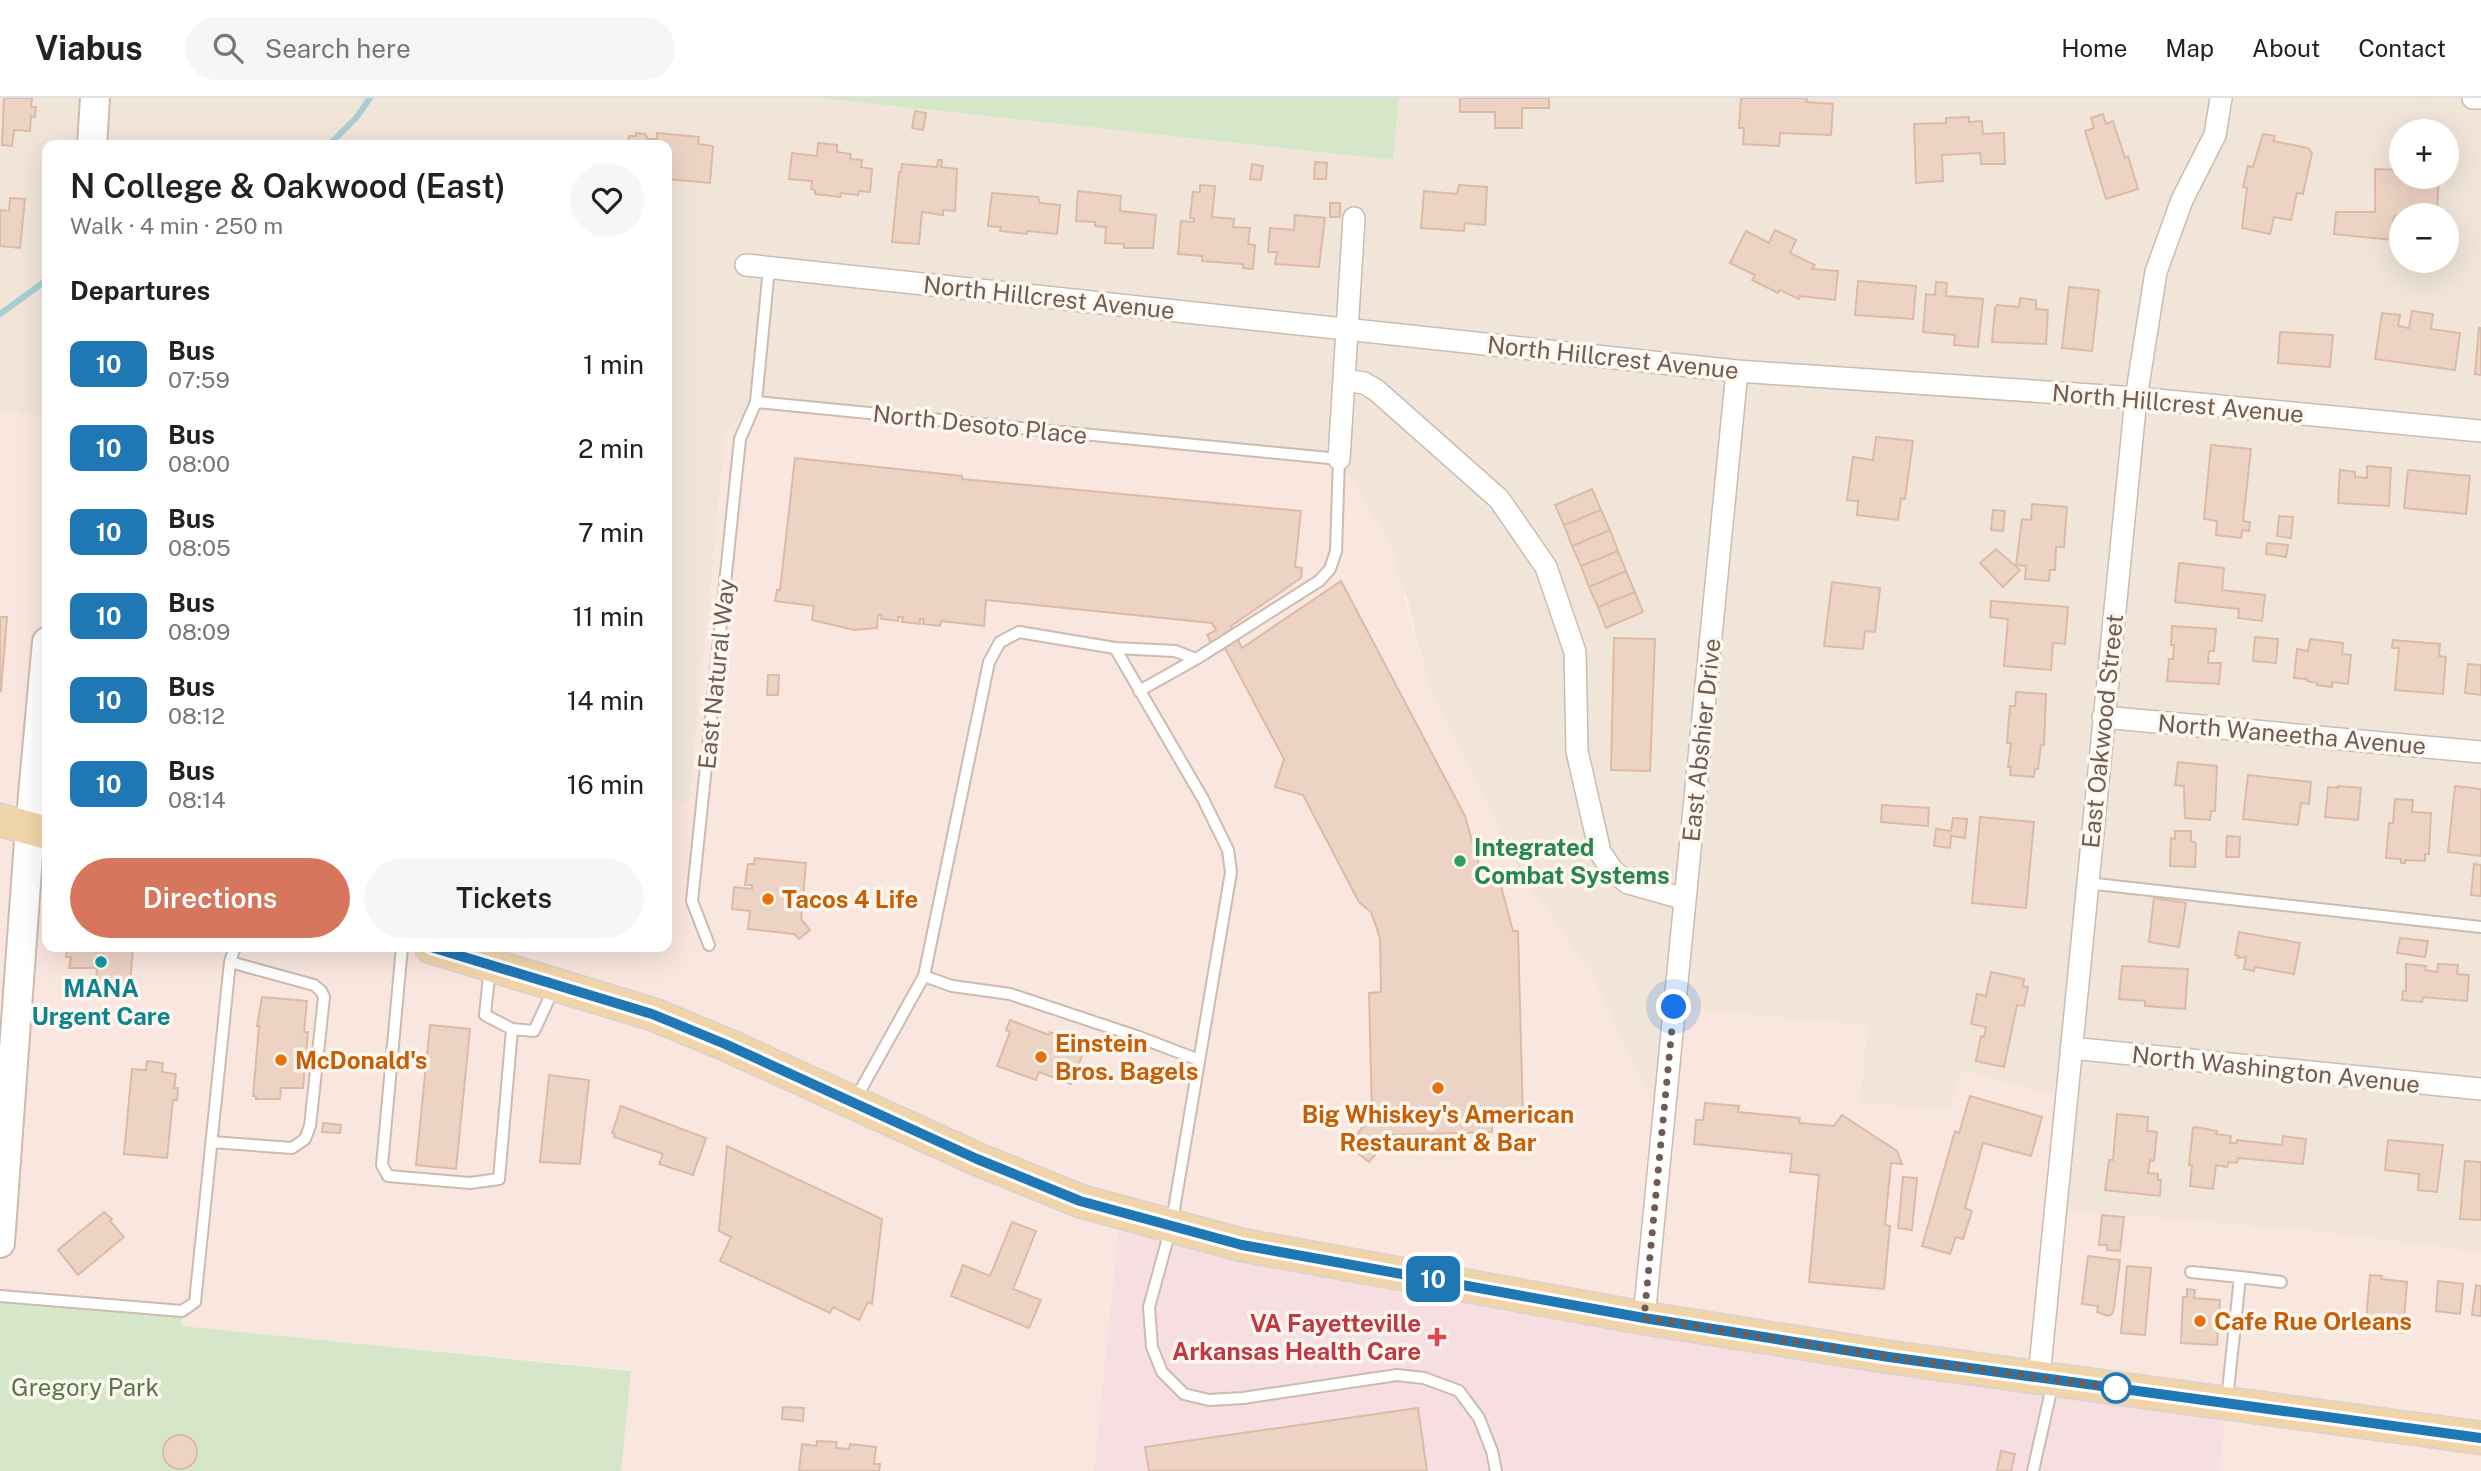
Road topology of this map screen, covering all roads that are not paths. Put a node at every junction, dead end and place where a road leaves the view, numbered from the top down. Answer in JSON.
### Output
{"nodes":[{"id":1,"x":95,"y":98,"type":"edge"},
{"id":2,"x":2221,"y":98,"type":"edge"},
{"id":3,"x":2473,"y":98,"type":"edge"},
{"id":4,"x":2481,"y":99,"type":"edge"},
{"id":5,"x":92,"y":140,"type":"edge"},
{"id":6,"x":1354,"y":218,"type":"dead end"},
{"id":7,"x":746,"y":265,"type":"dead end"},
{"id":8,"x":769,"y":268,"type":"junction"},
{"id":9,"x":1348,"y":328,"type":"junction"},
{"id":10,"x":1737,"y":371,"type":"junction"},
{"id":11,"x":1344,"y":380,"type":"junction"},
{"id":12,"x":2136,"y":398,"type":"junction"},
{"id":13,"x":756,"y":402,"type":"junction"},
{"id":14,"x":2481,"y":431,"type":"edge"},
{"id":15,"x":1339,"y":459,"type":"junction"},
{"id":16,"x":1115,"y":648,"type":"junction"},
{"id":17,"x":1196,"y":659,"type":"junction"},
{"id":18,"x":1139,"y":691,"type":"junction"},
{"id":19,"x":2103,"y":717,"type":"junction"},
{"id":20,"x":2481,"y":752,"type":"edge"},
{"id":21,"x":42,"y":760,"type":"edge"},
{"id":22,"x":0,"y":820,"type":"edge"},
{"id":23,"x":39,"y":831,"type":"edge"},
{"id":24,"x":2087,"y":883,"type":"junction"},
{"id":25,"x":1685,"y":899,"type":"junction"},
{"id":26,"x":42,"y":904,"type":"edge"},
{"id":27,"x":2481,"y":927,"type":"edge"},
{"id":28,"x":23,"y":929,"type":"junction"},
{"id":29,"x":709,"y":946,"type":"dead end"},
{"id":30,"x":233,"y":952,"type":"edge"},
{"id":31,"x":402,"y":952,"type":"edge"},
{"id":32,"x":469,"y":952,"type":"edge"},
{"id":33,"x":490,"y":955,"type":"edge"},
{"id":34,"x":230,"y":962,"type":"junction"},
{"id":35,"x":924,"y":976,"type":"junction"},
{"id":36,"x":556,"y":983,"type":"junction"},
{"id":37,"x":512,"y":1029,"type":"junction"},
{"id":38,"x":2071,"y":1048,"type":"junction"},
{"id":39,"x":1199,"y":1060,"type":"junction"},
{"id":40,"x":2481,"y":1089,"type":"edge"},
{"id":41,"x":854,"y":1103,"type":"junction"},
{"id":42,"x":212,"y":1142,"type":"junction"},
{"id":43,"x":1171,"y":1227,"type":"junction"},
{"id":44,"x":0,"y":1243,"type":"edge"},
{"id":45,"x":2191,"y":1272,"type":"dead end"},
{"id":46,"x":2240,"y":1277,"type":"junction"},
{"id":47,"x":2281,"y":1282,"type":"dead end"},
{"id":48,"x":0,"y":1296,"type":"edge"},
{"id":49,"x":1644,"y":1318,"type":"junction"},
{"id":50,"x":2046,"y":1378,"type":"junction"},
{"id":51,"x":2227,"y":1403,"type":"junction"},
{"id":52,"x":2481,"y":1438,"type":"edge"},
{"id":53,"x":1496,"y":1471,"type":"edge"},
{"id":54,"x":2033,"y":1471,"type":"edge"}],
"edges":[{"from":1,"to":5,"type":"street"},
{"from":2,"to":12,"type":"street","name":"East Oakwood Street"},
{"from":3,"to":4,"type":"street"},
{"from":6,"to":9,"type":"street"},
{"from":7,"to":8,"type":"street","name":"North Hillcrest Avenue"},
{"from":8,"to":9,"type":"street","name":"North Hillcrest Avenue"},
{"from":8,"to":13,"type":"lane"},
{"from":9,"to":10,"type":"street","name":"North Hillcrest Avenue"},
{"from":9,"to":11,"type":"street"},
{"from":10,"to":12,"type":"street","name":"North Hillcrest Avenue"},
{"from":10,"to":25,"type":"street","name":"East Abshier Drive"},
{"from":11,"to":15,"type":"street"},
{"from":11,"to":25,"type":"street"},
{"from":12,"to":14,"type":"street","name":"North Hillcrest Avenue"},
{"from":12,"to":19,"type":"street","name":"East Oakwood Street"},
{"from":13,"to":15,"type":"lane","name":"North Desoto Place"},
{"from":13,"to":29,"type":"lane","name":"East Natural Way"},
{"from":15,"to":17,"type":"lane"},
{"from":16,"to":17,"type":"lane"},
{"from":16,"to":18,"type":"lane"},
{"from":16,"to":35,"type":"lane"},
{"from":17,"to":18,"type":"lane"},
{"from":18,"to":39,"type":"lane"},
{"from":19,"to":20,"type":"street","name":"North Waneetha Avenue"},
{"from":19,"to":24,"type":"street","name":"East Oakwood Street"},
{"from":21,"to":23,"type":"street"},
{"from":22,"to":23,"type":"main road"},
{"from":23,"to":28,"type":"street"},
{"from":24,"to":27,"type":"lane"},
{"from":24,"to":38,"type":"street","name":"East Oakwood Street"},
{"from":25,"to":49,"type":"street","name":"East Abshier Drive"},
{"from":26,"to":28,"type":"street"},
{"from":28,"to":44,"type":"street"},
{"from":30,"to":34,"type":"lane"},
{"from":31,"to":37,"type":"lane"},
{"from":32,"to":33,"type":"main road"},
{"from":33,"to":36,"type":"main road"},
{"from":33,"to":37,"type":"lane"},
{"from":34,"to":42,"type":"lane"},
{"from":34,"to":42,"type":"lane"},
{"from":35,"to":39,"type":"lane"},
{"from":35,"to":41,"type":"lane"},
{"from":36,"to":37,"type":"lane"},
{"from":36,"to":41,"type":"main road"},
{"from":38,"to":40,"type":"street","name":"North Washington Avenue"},
{"from":38,"to":50,"type":"street","name":"East Oakwood Street"},
{"from":39,"to":43,"type":"lane"},
{"from":41,"to":43,"type":"main road"},
{"from":42,"to":48,"type":"lane"},
{"from":43,"to":49,"type":"main road"},
{"from":43,"to":53,"type":"lane"},
{"from":45,"to":46,"type":"lane"},
{"from":46,"to":47,"type":"lane"},
{"from":46,"to":51,"type":"lane"},
{"from":49,"to":50,"type":"main road"},
{"from":50,"to":51,"type":"main road"},
{"from":50,"to":54,"type":"lane"},
{"from":51,"to":52,"type":"main road"}]}
